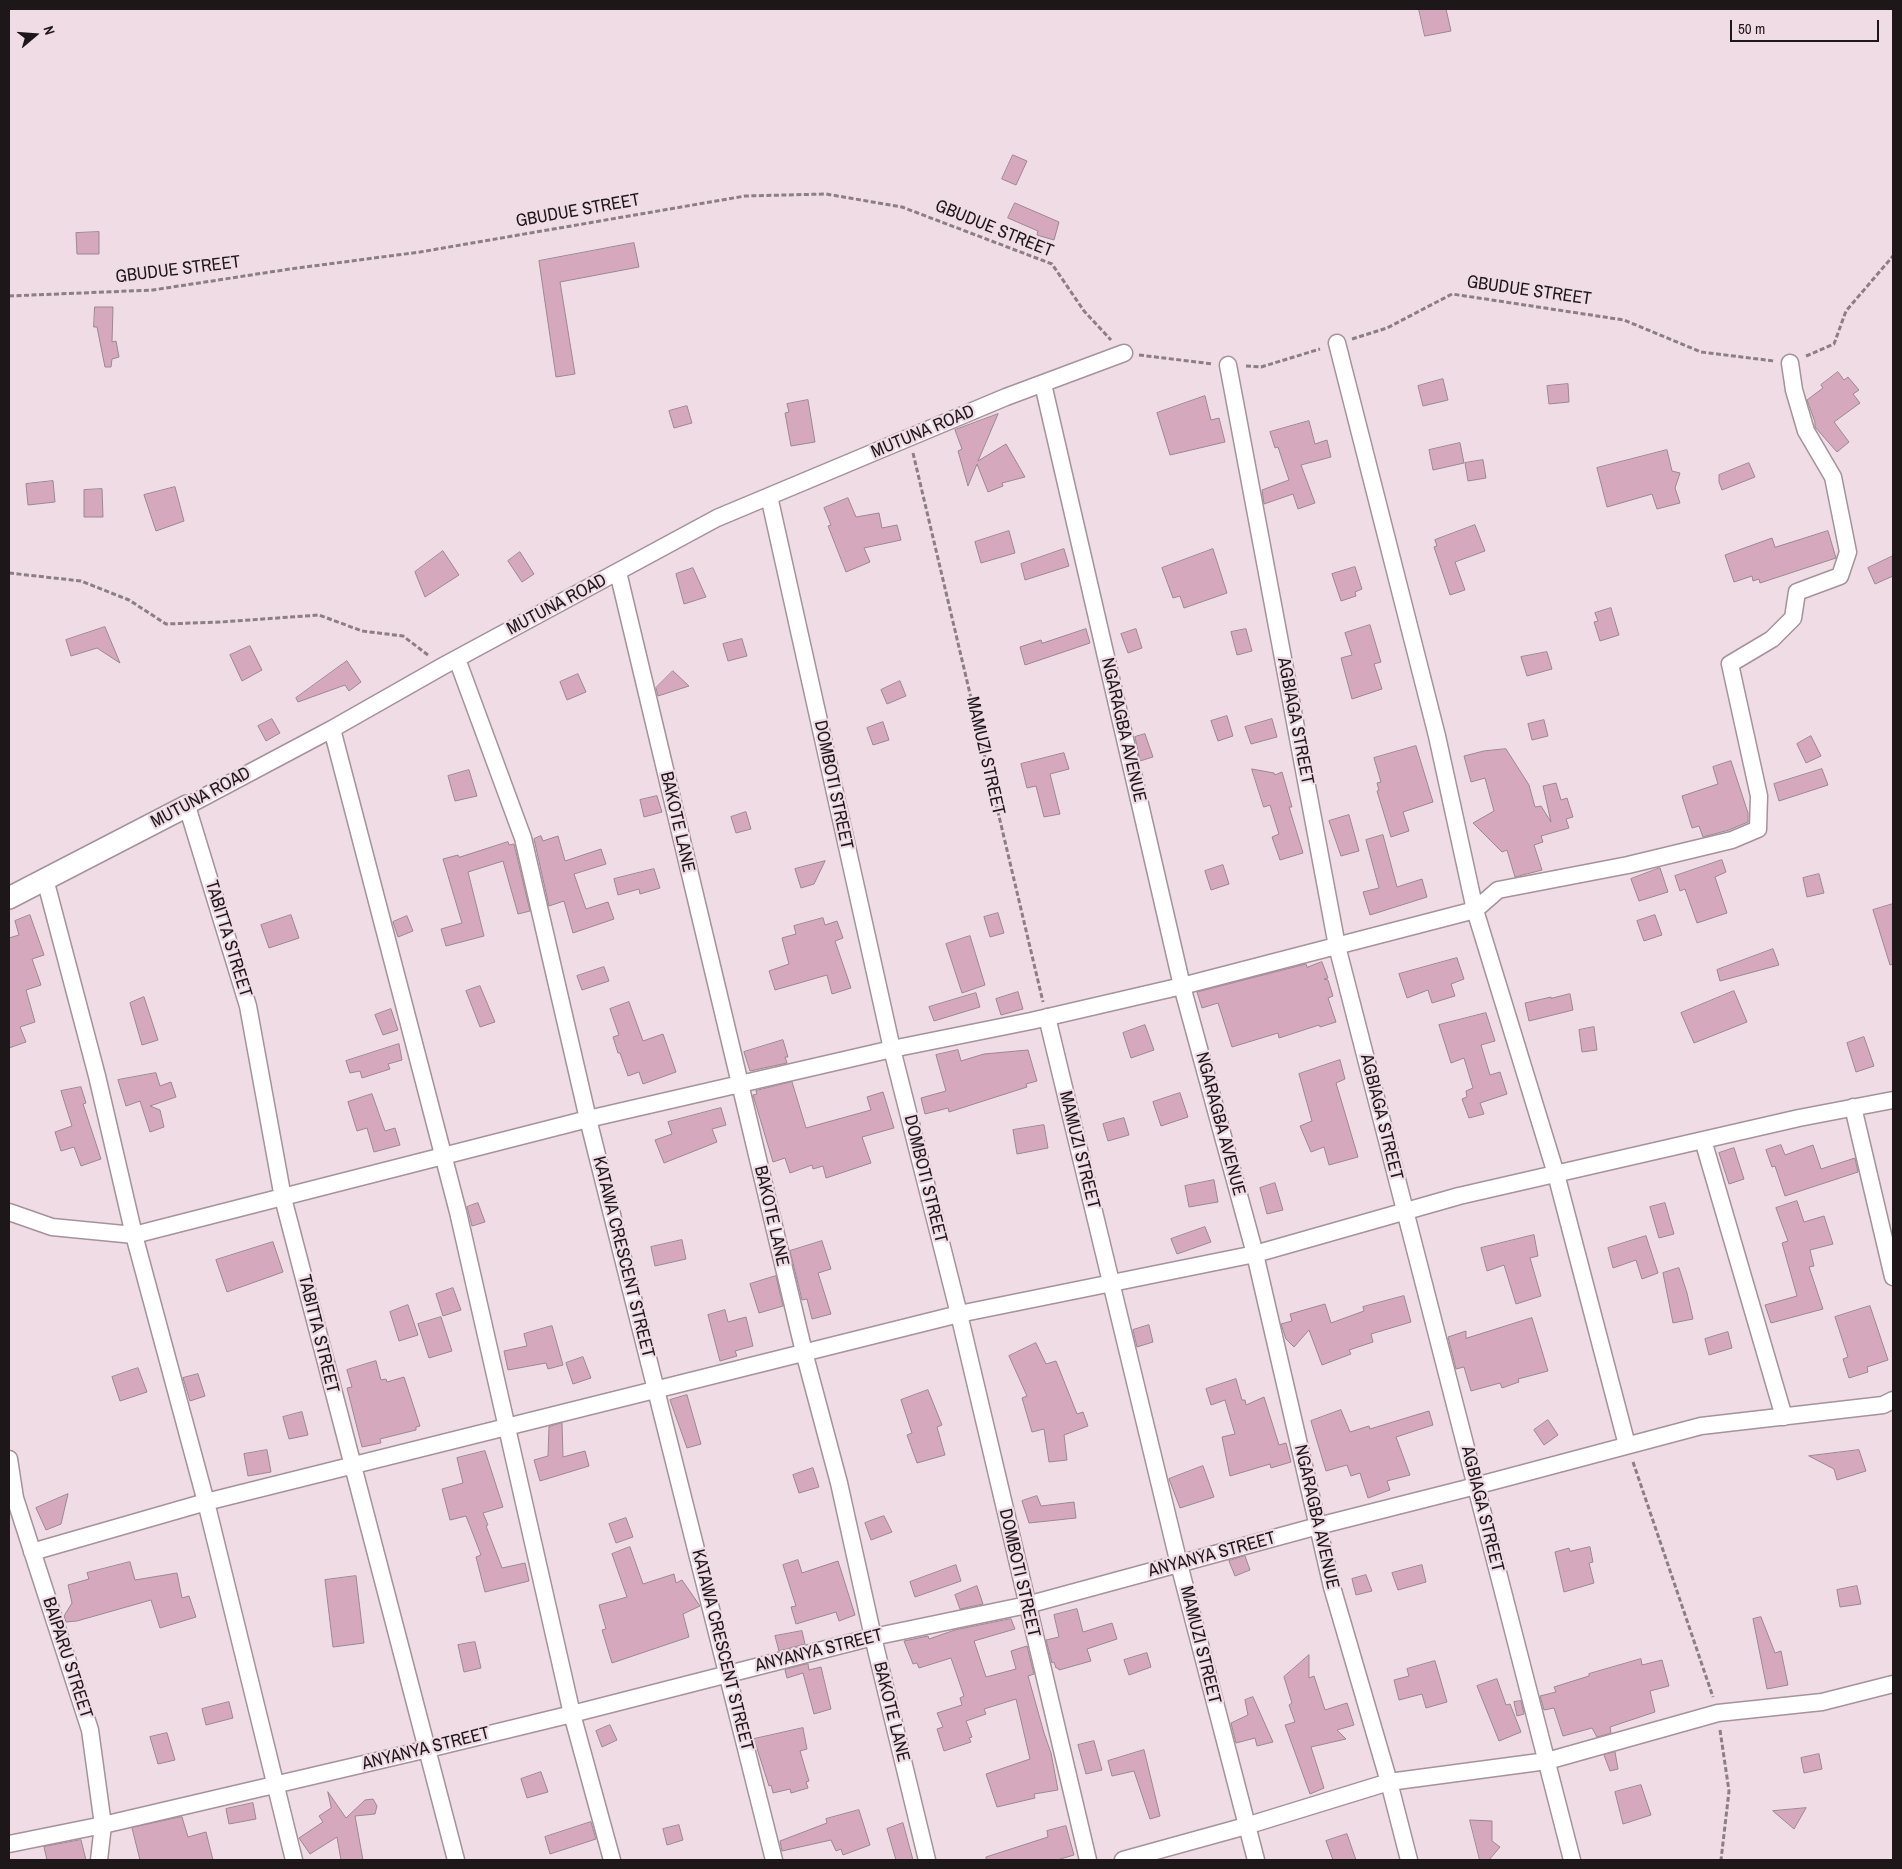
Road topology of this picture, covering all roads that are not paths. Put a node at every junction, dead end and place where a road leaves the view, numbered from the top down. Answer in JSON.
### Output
{"nodes":[{"id":1,"x":1337,"y":343,"type":"road end"},
{"id":2,"x":1124,"y":353,"type":"road end"},
{"id":3,"x":1790,"y":363,"type":"road end"},
{"id":4,"x":1228,"y":365,"type":"road end"},
{"id":5,"x":1043,"y":384,"type":"junction"},
{"id":6,"x":769,"y":496,"type":"junction"},
{"id":7,"x":618,"y":572,"type":"junction"},
{"id":8,"x":450,"y":663,"type":"junction"},
{"id":9,"x":332,"y":729,"type":"junction"},
{"id":10,"x":187,"y":806,"type":"junction"},
{"id":11,"x":45,"y":879,"type":"junction"},
{"id":12,"x":9,"y":898,"type":"edge"},
{"id":13,"x":1475,"y":910,"type":"junction"},
{"id":14,"x":1337,"y":946,"type":"junction"},
{"id":15,"x":1182,"y":986,"type":"junction"},
{"id":16,"x":1047,"y":1017,"type":"junction"},
{"id":17,"x":892,"y":1049,"type":"junction"},
{"id":18,"x":740,"y":1083,"type":"junction"},
{"id":19,"x":1893,"y":1100,"type":"edge"},
{"id":20,"x":1853,"y":1107,"type":"junction"},
{"id":21,"x":588,"y":1119,"type":"junction"},
{"id":22,"x":1703,"y":1140,"type":"junction"},
{"id":23,"x":444,"y":1156,"type":"junction"},
{"id":24,"x":1556,"y":1174,"type":"junction"},
{"id":25,"x":283,"y":1198,"type":"junction"},
{"id":26,"x":1406,"y":1211,"type":"junction"},
{"id":27,"x":9,"y":1212,"type":"edge"},
{"id":28,"x":134,"y":1235,"type":"junction"},
{"id":29,"x":1255,"y":1254,"type":"junction"},
{"id":30,"x":1893,"y":1277,"type":"edge"},
{"id":31,"x":1111,"y":1283,"type":"junction"},
{"id":32,"x":959,"y":1314,"type":"junction"},
{"id":33,"x":804,"y":1352,"type":"junction"},
{"id":34,"x":656,"y":1390,"type":"junction"},
{"id":35,"x":1893,"y":1400,"type":"edge"},
{"id":36,"x":1784,"y":1417,"type":"junction"},
{"id":37,"x":507,"y":1427,"type":"junction"},
{"id":38,"x":1627,"y":1445,"type":"junction"},
{"id":39,"x":9,"y":1459,"type":"edge"},
{"id":40,"x":352,"y":1467,"type":"junction"},
{"id":41,"x":1476,"y":1485,"type":"junction"},
{"id":42,"x":206,"y":1502,"type":"junction"},
{"id":43,"x":1318,"y":1526,"type":"junction"},
{"id":44,"x":32,"y":1552,"type":"junction"},
{"id":45,"x":1179,"y":1564,"type":"junction"},
{"id":46,"x":1027,"y":1605,"type":"junction"},
{"id":47,"x":872,"y":1637,"type":"junction"},
{"id":48,"x":728,"y":1673,"type":"junction"},
{"id":49,"x":1893,"y":1684,"type":"edge"},
{"id":50,"x":572,"y":1714,"type":"junction"},
{"id":51,"x":428,"y":1749,"type":"junction"},
{"id":52,"x":1547,"y":1761,"type":"junction"},
{"id":53,"x":1390,"y":1782,"type":"junction"},
{"id":54,"x":276,"y":1784,"type":"junction"},
{"id":55,"x":103,"y":1825,"type":"junction"},
{"id":56,"x":1246,"y":1826,"type":"junction"},
{"id":57,"x":9,"y":1844,"type":"edge"},
{"id":58,"x":99,"y":1860,"type":"edge"},
{"id":59,"x":294,"y":1860,"type":"edge"},
{"id":60,"x":456,"y":1860,"type":"edge"},
{"id":61,"x":612,"y":1860,"type":"edge"},
{"id":62,"x":774,"y":1860,"type":"edge"},
{"id":63,"x":927,"y":1860,"type":"edge"},
{"id":64,"x":1088,"y":1860,"type":"edge"},
{"id":65,"x":1123,"y":1860,"type":"edge"},
{"id":66,"x":1256,"y":1860,"type":"edge"},
{"id":67,"x":1409,"y":1860,"type":"edge"},
{"id":68,"x":1572,"y":1860,"type":"edge"}],
"edges":[{"from":1,"to":13,"type":"street"},
{"from":2,"to":5,"type":"street","name":"MUTUNA ROAD"},
{"from":3,"to":13,"type":"street"},
{"from":4,"to":14,"type":"street","name":"AGBIAGA STREET"},
{"from":5,"to":6,"type":"street","name":"MUTUNA ROAD"},
{"from":5,"to":15,"type":"street","name":"NGARAGBA AVENUE"},
{"from":6,"to":7,"type":"street","name":"MUTUNA ROAD"},
{"from":6,"to":17,"type":"street","name":"DOMBOTI STREET"},
{"from":7,"to":8,"type":"street","name":"MUTUNA ROAD"},
{"from":7,"to":18,"type":"street","name":"BAKOTE LANE"},
{"from":8,"to":9,"type":"street","name":"MUTUNA ROAD"},
{"from":8,"to":21,"type":"street","name":"KATAWA CRESCENT STREET"},
{"from":9,"to":10,"type":"street","name":"MUTUNA ROAD"},
{"from":9,"to":23,"type":"street"},
{"from":10,"to":11,"type":"street","name":"MUTUNA ROAD"},
{"from":10,"to":25,"type":"street","name":"TABITTA STREET"},
{"from":11,"to":12,"type":"street","name":"MUTUNA ROAD"},
{"from":11,"to":28,"type":"street"},
{"from":13,"to":14,"type":"street"},
{"from":13,"to":24,"type":"street"},
{"from":14,"to":15,"type":"street"},
{"from":14,"to":26,"type":"street","name":"AGBIAGA STREET"},
{"from":15,"to":16,"type":"street"},
{"from":15,"to":29,"type":"street","name":"NGARAGBA AVENUE"},
{"from":16,"to":17,"type":"street"},
{"from":16,"to":31,"type":"street","name":"MAMUZI STREET"},
{"from":17,"to":18,"type":"street"},
{"from":17,"to":32,"type":"street","name":"DOMBOTI STREET"},
{"from":18,"to":21,"type":"street"},
{"from":18,"to":33,"type":"street","name":"BAKOTE LANE"},
{"from":19,"to":20,"type":"street"},
{"from":20,"to":22,"type":"street"},
{"from":20,"to":30,"type":"street"},
{"from":21,"to":23,"type":"street"},
{"from":21,"to":34,"type":"street","name":"KATAWA CRESCENT STREET"},
{"from":22,"to":24,"type":"street"},
{"from":22,"to":36,"type":"street"},
{"from":23,"to":25,"type":"street"},
{"from":23,"to":37,"type":"street"},
{"from":24,"to":26,"type":"street"},
{"from":24,"to":38,"type":"street"},
{"from":25,"to":28,"type":"street"},
{"from":25,"to":40,"type":"street","name":"TABITTA STREET"},
{"from":26,"to":29,"type":"street"},
{"from":26,"to":41,"type":"street","name":"AGBIAGA STREET"},
{"from":27,"to":28,"type":"street"},
{"from":28,"to":42,"type":"street"},
{"from":29,"to":31,"type":"street"},
{"from":29,"to":43,"type":"street","name":"NGARAGBA AVENUE"},
{"from":31,"to":32,"type":"street"},
{"from":31,"to":45,"type":"street","name":"MAMUZI STREET"},
{"from":32,"to":33,"type":"street"},
{"from":32,"to":46,"type":"street","name":"DOMBOTI STREET"},
{"from":33,"to":34,"type":"street"},
{"from":33,"to":47,"type":"street","name":"BAKOTE LANE"},
{"from":34,"to":37,"type":"street"},
{"from":34,"to":48,"type":"street","name":"KATAWA CRESCENT STREET"},
{"from":35,"to":36,"type":"street","name":"ANYANYA STREET"},
{"from":36,"to":38,"type":"street","name":"ANYANYA STREET"},
{"from":37,"to":40,"type":"street"},
{"from":37,"to":50,"type":"street"},
{"from":38,"to":41,"type":"street","name":"ANYANYA STREET"},
{"from":39,"to":44,"type":"street","name":"BAIPARU STREET"},
{"from":40,"to":42,"type":"street"},
{"from":40,"to":51,"type":"street","name":"TABITTA STREET"},
{"from":41,"to":43,"type":"street","name":"ANYANYA STREET"},
{"from":41,"to":52,"type":"street","name":"AGBIAGA STREET"},
{"from":42,"to":44,"type":"street"},
{"from":42,"to":54,"type":"street"},
{"from":43,"to":45,"type":"street","name":"ANYANYA STREET"},
{"from":43,"to":53,"type":"street","name":"NGARAGBA AVENUE"},
{"from":44,"to":55,"type":"street","name":"BAIPARU STREET"},
{"from":45,"to":46,"type":"street","name":"ANYANYA STREET"},
{"from":45,"to":56,"type":"street","name":"MAMUZI STREET"},
{"from":46,"to":47,"type":"street","name":"ANYANYA STREET"},
{"from":46,"to":64,"type":"street","name":"DOMBOTI STREET"},
{"from":47,"to":48,"type":"street","name":"ANYANYA STREET"},
{"from":47,"to":63,"type":"street","name":"BAKOTE LANE"},
{"from":48,"to":50,"type":"street","name":"ANYANYA STREET"},
{"from":48,"to":62,"type":"street","name":"KATAWA CRESCENT STREET"},
{"from":49,"to":52,"type":"street"},
{"from":50,"to":51,"type":"street","name":"ANYANYA STREET"},
{"from":50,"to":61,"type":"street"},
{"from":51,"to":54,"type":"street","name":"ANYANYA STREET"},
{"from":51,"to":60,"type":"street","name":"TABITTA STREET"},
{"from":52,"to":53,"type":"street"},
{"from":52,"to":68,"type":"street","name":"AGBIAGA STREET"},
{"from":53,"to":56,"type":"street"},
{"from":53,"to":67,"type":"street","name":"NGARAGBA AVENUE"},
{"from":54,"to":55,"type":"street","name":"ANYANYA STREET"},
{"from":54,"to":59,"type":"street"},
{"from":55,"to":57,"type":"street","name":"ANYANYA STREET"},
{"from":55,"to":58,"type":"street","name":"BAIPARU STREET"},
{"from":56,"to":65,"type":"street"},
{"from":56,"to":66,"type":"street","name":"MAMUZI STREET"}]}
